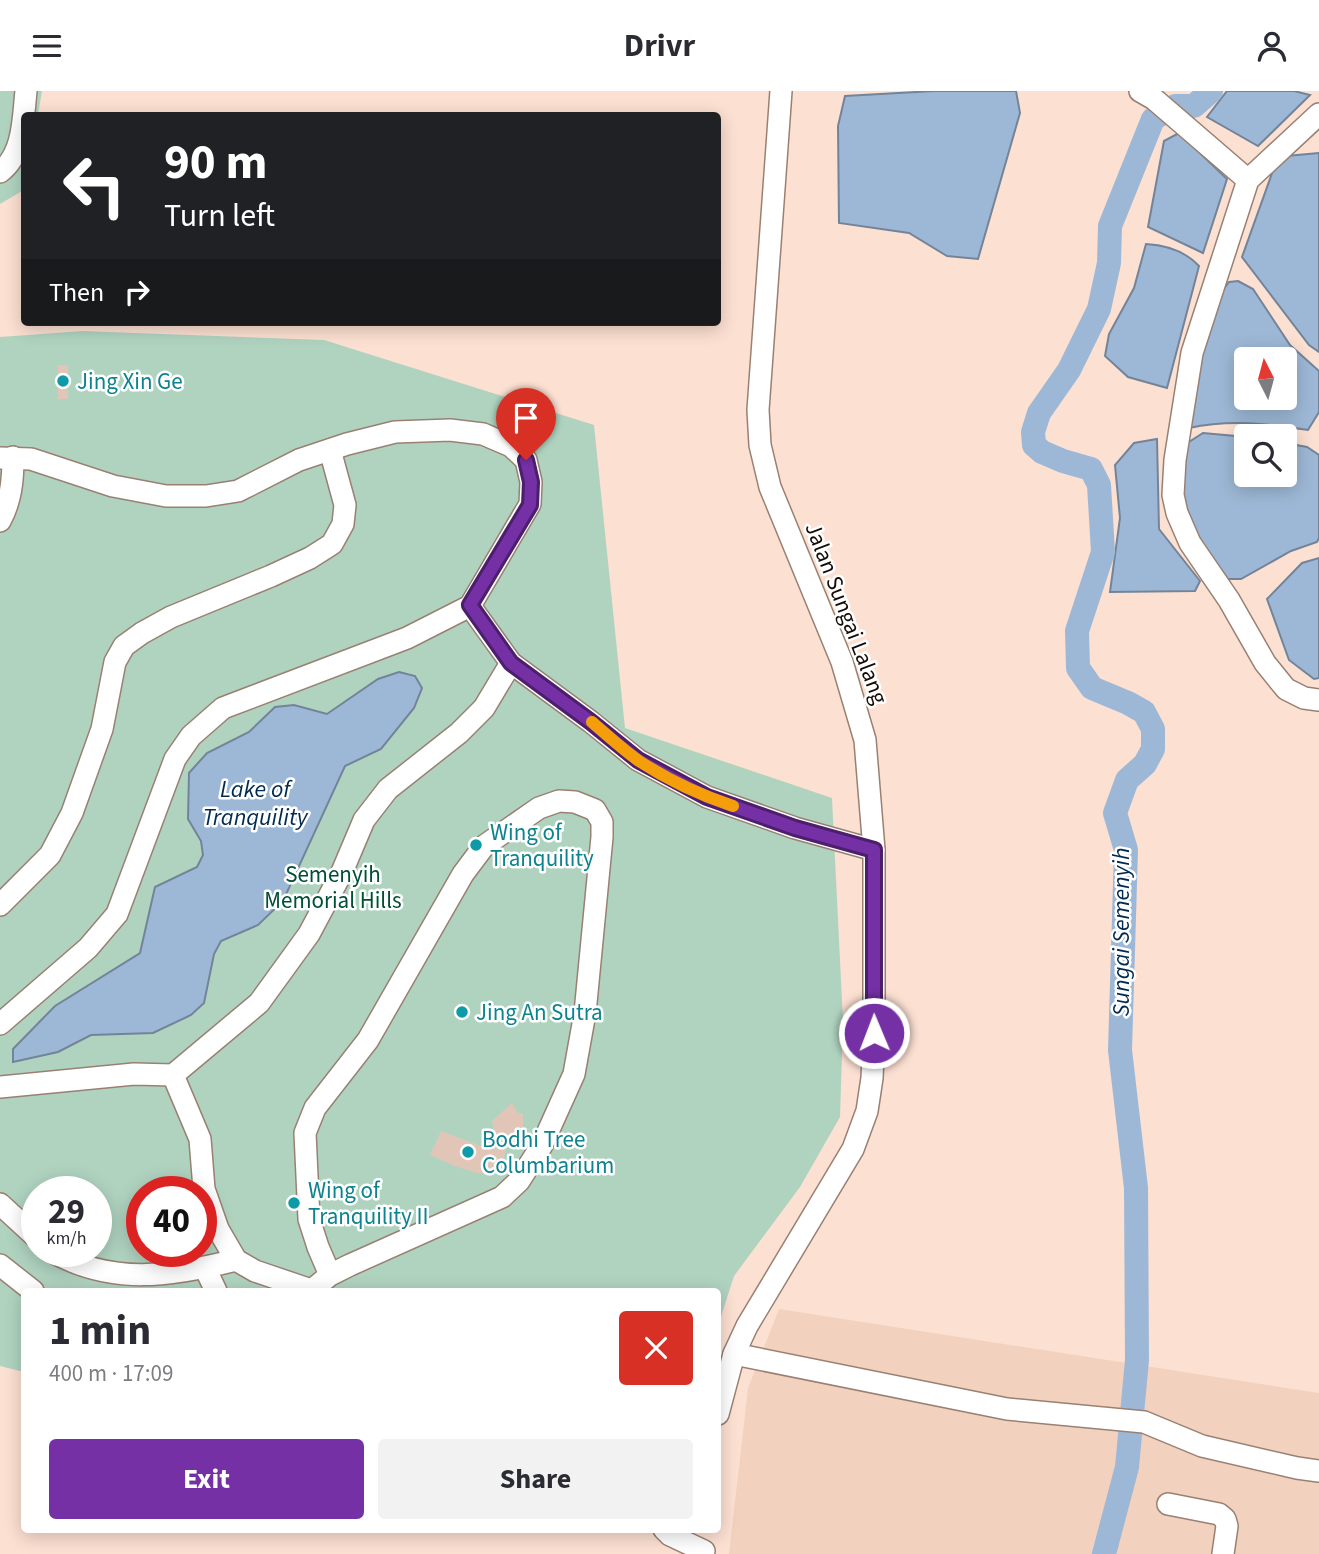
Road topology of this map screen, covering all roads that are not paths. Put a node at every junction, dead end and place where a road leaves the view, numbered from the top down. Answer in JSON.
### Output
{"nodes":[{"id":1,"x":26,"y":91,"type":"edge"},
{"id":2,"x":781,"y":91,"type":"edge"},
{"id":3,"x":1147,"y":95,"type":"edge"},
{"id":4,"x":23,"y":112,"type":"edge"},
{"id":5,"x":1319,"y":114,"type":"edge"},
{"id":6,"x":21,"y":129,"type":"edge"},
{"id":7,"x":0,"y":172,"type":"edge"},
{"id":8,"x":1248,"y":180,"type":"junction"},
{"id":9,"x":330,"y":450,"type":"junction"},
{"id":10,"x":7,"y":458,"type":"edge"},
{"id":11,"x":0,"y":521,"type":"edge"},
{"id":12,"x":470,"y":605,"type":"junction"},
{"id":13,"x":511,"y":663,"type":"junction"},
{"id":14,"x":1319,"y":700,"type":"edge"},
{"id":15,"x":874,"y":850,"type":"junction"},
{"id":16,"x":0,"y":905,"type":"edge"},
{"id":17,"x":0,"y":1024,"type":"edge"},
{"id":18,"x":173,"y":1075,"type":"junction"},
{"id":19,"x":0,"y":1087,"type":"edge"},
{"id":20,"x":0,"y":1204,"type":"edge"},
{"id":21,"x":21,"y":1223,"type":"edge"},
{"id":22,"x":236,"y":1260,"type":"junction"},
{"id":23,"x":0,"y":1265,"type":"edge"},
{"id":24,"x":88,"y":1267,"type":"edge"},
{"id":25,"x":205,"y":1268,"type":"junction"},
{"id":26,"x":330,"y":1275,"type":"junction"},
{"id":27,"x":275,"y":1285,"type":"edge"},
{"id":28,"x":29,"y":1288,"type":"edge"},
{"id":29,"x":215,"y":1288,"type":"edge"},
{"id":30,"x":294,"y":1288,"type":"edge"},
{"id":31,"x":316,"y":1288,"type":"edge"},
{"id":32,"x":734,"y":1354,"type":"junction"},
{"id":33,"x":721,"y":1403,"type":"edge"},
{"id":34,"x":1319,"y":1471,"type":"edge"},
{"id":35,"x":1168,"y":1504,"type":"dead end"},
{"id":36,"x":668,"y":1533,"type":"edge"},
{"id":37,"x":704,"y":1533,"type":"edge"},
{"id":38,"x":704,"y":1553,"type":"edge"},
{"id":39,"x":1223,"y":1554,"type":"edge"}],
"edges":[{"from":1,"to":4,"type":"street"},
{"from":2,"to":15,"type":"street","name":"Jalan Sungai Lalang"},
{"from":3,"to":8,"type":"street"},
{"from":5,"to":8,"type":"street"},
{"from":6,"to":7,"type":"street"},
{"from":8,"to":14,"type":"street"},
{"from":9,"to":10,"type":"street"},
{"from":9,"to":12,"type":"street"},
{"from":9,"to":16,"type":"street"},
{"from":10,"to":11,"type":"street"},
{"from":12,"to":13,"type":"street"},
{"from":12,"to":17,"type":"street"},
{"from":13,"to":15,"type":"street"},
{"from":13,"to":18,"type":"street"},
{"from":15,"to":32,"type":"street","name":"Jalan Sungai Lalang"},
{"from":18,"to":19,"type":"street"},
{"from":18,"to":22,"type":"street"},
{"from":20,"to":21,"type":"street"},
{"from":22,"to":25,"type":"street"},
{"from":22,"to":27,"type":"street"},
{"from":23,"to":28,"type":"street"},
{"from":24,"to":25,"type":"street"},
{"from":25,"to":29,"type":"street"},
{"from":26,"to":26,"type":"street"},
{"from":26,"to":31,"type":"street"},
{"from":27,"to":30,"type":"street"},
{"from":32,"to":33,"type":"street","name":"Jalan Sungai Lalang"},
{"from":32,"to":34,"type":"street"},
{"from":35,"to":39,"type":"street"},
{"from":36,"to":38,"type":"street"},
{"from":37,"to":38,"type":"street"}]}
